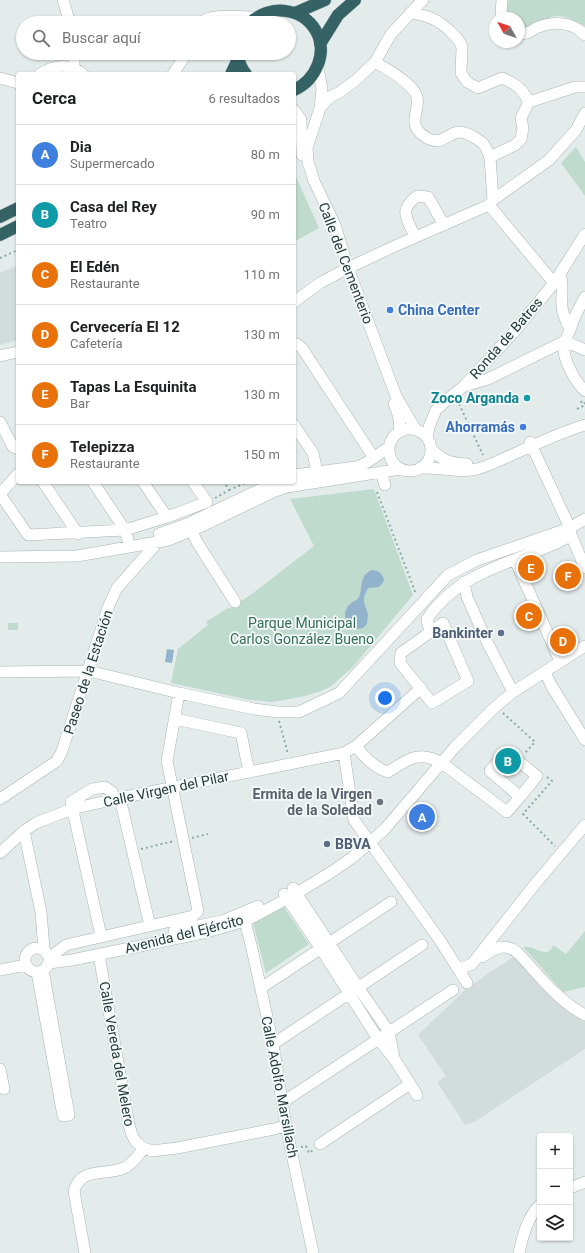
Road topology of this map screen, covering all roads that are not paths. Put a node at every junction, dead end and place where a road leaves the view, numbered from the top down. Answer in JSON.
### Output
{"nodes":[{"id":1,"x":62,"y":0,"type":"edge"},
{"id":2,"x":325,"y":0,"type":"edge"},
{"id":3,"x":355,"y":0,"type":"edge"},
{"id":4,"x":423,"y":0,"type":"edge"},
{"id":5,"x":502,"y":0,"type":"edge"},
{"id":6,"x":501,"y":12,"type":"edge"},
{"id":7,"x":295,"y":13,"type":"junction"},
{"id":8,"x":410,"y":13,"type":"junction"},
{"id":9,"x":68,"y":16,"type":"edge"},
{"id":10,"x":260,"y":16,"type":"edge"},
{"id":11,"x":525,"y":34,"type":"edge"},
{"id":12,"x":585,"y":35,"type":"edge"},
{"id":13,"x":320,"y":44,"type":"junction"},
{"id":14,"x":76,"y":60,"type":"edge"},
{"id":15,"x":182,"y":60,"type":"edge"},
{"id":16,"x":237,"y":60,"type":"edge"},
{"id":17,"x":240,"y":60,"type":"edge"},
{"id":18,"x":376,"y":62,"type":"junction"},
{"id":19,"x":318,"y":68,"type":"junction"},
{"id":20,"x":79,"y":71,"type":"edge"},
{"id":21,"x":44,"y":72,"type":"edge"},
{"id":22,"x":174,"y":72,"type":"edge"},
{"id":23,"x":232,"y":72,"type":"edge"},
{"id":24,"x":244,"y":72,"type":"edge"},
{"id":25,"x":0,"y":78,"type":"edge"},
{"id":26,"x":320,"y":81,"type":"junction"},
{"id":27,"x":16,"y":82,"type":"edge"},
{"id":28,"x":585,"y":87,"type":"edge"},
{"id":29,"x":296,"y":89,"type":"edge"},
{"id":30,"x":340,"y":92,"type":"junction"},
{"id":31,"x":529,"y":102,"type":"junction"},
{"id":32,"x":320,"y":108,"type":"junction"},
{"id":33,"x":296,"y":113,"type":"edge"},
{"id":34,"x":585,"y":113,"type":"edge"},
{"id":35,"x":490,"y":157,"type":"junction"},
{"id":36,"x":491,"y":203,"type":"junction"},
{"id":37,"x":16,"y":209,"type":"edge"},
{"id":38,"x":0,"y":217,"type":"edge"},
{"id":39,"x":444,"y":225,"type":"junction"},
{"id":40,"x":16,"y":227,"type":"edge"},
{"id":41,"x":585,"y":234,"type":"edge"},
{"id":42,"x":0,"y":235,"type":"edge"},
{"id":43,"x":415,"y":237,"type":"junction"},
{"id":44,"x":345,"y":270,"type":"junction"},
{"id":45,"x":557,"y":278,"type":"junction"},
{"id":46,"x":585,"y":297,"type":"edge"},
{"id":47,"x":296,"y":301,"type":"edge"},
{"id":48,"x":570,"y":330,"type":"junction"},
{"id":49,"x":565,"y":341,"type":"junction"},
{"id":50,"x":296,"y":344,"type":"edge"},
{"id":51,"x":585,"y":350,"type":"edge"},
{"id":52,"x":16,"y":352,"type":"edge"},
{"id":53,"x":0,"y":356,"type":"edge"},
{"id":54,"x":464,"y":386,"type":"junction"},
{"id":55,"x":585,"y":391,"type":"edge"},
{"id":56,"x":581,"y":413,"type":"edge"},
{"id":57,"x":0,"y":422,"type":"edge"},
{"id":58,"x":585,"y":425,"type":"edge"},
{"id":59,"x":296,"y":428,"type":"edge"},
{"id":60,"x":416,"y":430,"type":"junction"},
{"id":61,"x":399,"y":432,"type":"junction"},
{"id":62,"x":429,"y":443,"type":"junction"},
{"id":63,"x":531,"y":444,"type":"junction"},
{"id":64,"x":16,"y":448,"type":"edge"},
{"id":65,"x":389,"y":448,"type":"junction"},
{"id":66,"x":374,"y":458,"type":"junction"},
{"id":67,"x":420,"y":468,"type":"junction"},
{"id":68,"x":401,"y":469,"type":"junction"},
{"id":69,"x":317,"y":472,"type":"junction"},
{"id":70,"x":376,"y":472,"type":"junction"},
{"id":71,"x":296,"y":475,"type":"edge"},
{"id":72,"x":16,"y":476,"type":"edge"},
{"id":73,"x":44,"y":484,"type":"edge"},
{"id":74,"x":95,"y":484,"type":"edge"},
{"id":75,"x":144,"y":484,"type":"edge"},
{"id":76,"x":194,"y":484,"type":"edge"},
{"id":77,"x":271,"y":484,"type":"edge"},
{"id":78,"x":385,"y":485,"type":"dead end"},
{"id":79,"x":0,"y":494,"type":"edge"},
{"id":80,"x":167,"y":517,"type":"junction"},
{"id":81,"x":585,"y":519,"type":"edge"},
{"id":82,"x":189,"y":528,"type":"junction"},
{"id":83,"x":125,"y":530,"type":"junction"},
{"id":84,"x":571,"y":532,"type":"junction"},
{"id":85,"x":166,"y":533,"type":"junction"},
{"id":86,"x":78,"y":534,"type":"junction"},
{"id":87,"x":157,"y":543,"type":"junction"},
{"id":88,"x":129,"y":544,"type":"junction"},
{"id":89,"x":0,"y":550,"type":"edge"},
{"id":90,"x":0,"y":557,"type":"edge"},
{"id":91,"x":515,"y":560,"type":"junction"},
{"id":92,"x":585,"y":568,"type":"edge"},
{"id":93,"x":464,"y":582,"type":"junction"},
{"id":94,"x":235,"y":602,"type":"dead end"},
{"id":95,"x":430,"y":632,"type":"junction"},
{"id":96,"x":585,"y":646,"type":"edge"},
{"id":97,"x":560,"y":661,"type":"junction"},
{"id":98,"x":89,"y":670,"type":"junction"},
{"id":99,"x":0,"y":672,"type":"edge"},
{"id":100,"x":545,"y":672,"type":"junction"},
{"id":101,"x":421,"y":688,"type":"junction"},
{"id":102,"x":514,"y":692,"type":"junction"},
{"id":103,"x":179,"y":693,"type":"junction"},
{"id":104,"x":175,"y":719,"type":"junction"},
{"id":105,"x":585,"y":740,"type":"edge"},
{"id":106,"x":356,"y":746,"type":"junction"},
{"id":107,"x":344,"y":753,"type":"junction"},
{"id":108,"x":442,"y":763,"type":"junction"},
{"id":109,"x":249,"y":772,"type":"junction"},
{"id":110,"x":172,"y":788,"type":"junction"},
{"id":111,"x":3,"y":794,"type":"edge"},
{"id":112,"x":117,"y":798,"type":"junction"},
{"id":113,"x":518,"y":801,"type":"dead end"},
{"id":114,"x":72,"y":809,"type":"junction"},
{"id":115,"x":585,"y":825,"type":"edge"},
{"id":116,"x":24,"y":831,"type":"junction"},
{"id":117,"x":370,"y":842,"type":"junction"},
{"id":118,"x":0,"y":853,"type":"edge"},
{"id":119,"x":295,"y":890,"type":"junction"},
{"id":120,"x":285,"y":896,"type":"junction"},
{"id":121,"x":392,"y":902,"type":"dead end"},
{"id":122,"x":245,"y":921,"type":"junction"},
{"id":123,"x":150,"y":926,"type":"junction"},
{"id":124,"x":101,"y":936,"type":"junction"},
{"id":125,"x":422,"y":945,"type":"dead end"},
{"id":126,"x":325,"y":946,"type":"junction"},
{"id":127,"x":99,"y":955,"type":"junction"},
{"id":128,"x":44,"y":962,"type":"junction"},
{"id":129,"x":26,"y":964,"type":"junction"},
{"id":130,"x":472,"y":964,"type":"junction"},
{"id":131,"x":459,"y":969,"type":"junction"},
{"id":132,"x":0,"y":970,"type":"edge"},
{"id":133,"x":467,"y":983,"type":"dead end"},
{"id":134,"x":261,"y":988,"type":"junction"},
{"id":135,"x":354,"y":990,"type":"junction"},
{"id":136,"x":453,"y":990,"type":"dead end"},
{"id":137,"x":585,"y":1015,"type":"edge"},
{"id":138,"x":389,"y":1032,"type":"junction"},
{"id":139,"x":378,"y":1039,"type":"junction"},
{"id":140,"x":273,"y":1044,"type":"junction"},
{"id":141,"x":395,"y":1060,"type":"junction"},
{"id":142,"x":0,"y":1069,"type":"edge"},
{"id":143,"x":410,"y":1084,"type":"junction"},
{"id":144,"x":4,"y":1089,"type":"dead end"},
{"id":145,"x":417,"y":1095,"type":"dead end"},
{"id":146,"x":283,"y":1102,"type":"junction"},
{"id":147,"x":286,"y":1126,"type":"junction"},
{"id":148,"x":320,"y":1144,"type":"dead end"},
{"id":149,"x":144,"y":1148,"type":"junction"},
{"id":150,"x":585,"y":1182,"type":"edge"},
{"id":151,"x":573,"y":1187,"type":"edge"},
{"id":152,"x":537,"y":1208,"type":"edge"},
{"id":153,"x":85,"y":1253,"type":"edge"},
{"id":154,"x":313,"y":1253,"type":"edge"},
{"id":155,"x":519,"y":1253,"type":"edge"}],
"edges":[{"from":1,"to":9,"type":"street"},
{"from":2,"to":7,"type":"highway"},
{"from":3,"to":13,"type":"highway"},
{"from":4,"to":8,"type":"street"},
{"from":5,"to":6,"type":"street"},
{"from":7,"to":10,"type":"highway"},
{"from":7,"to":13,"type":"highway"},
{"from":8,"to":18,"type":"street"},
{"from":8,"to":31,"type":"street"},
{"from":11,"to":12,"type":"street"},
{"from":13,"to":19,"type":"highway"},
{"from":14,"to":20,"type":"street"},
{"from":15,"to":22,"type":"street"},
{"from":16,"to":23,"type":"highway"},
{"from":17,"to":24,"type":"highway"},
{"from":18,"to":30,"type":"street"},
{"from":18,"to":35,"type":"street"},
{"from":19,"to":26,"type":"street","name":"Calle del Cementerio"},
{"from":19,"to":29,"type":"highway"},
{"from":20,"to":21,"type":"street"},
{"from":25,"to":27,"type":"street"},
{"from":26,"to":30,"type":"street"},
{"from":26,"to":32,"type":"street","name":"Calle del Cementerio"},
{"from":28,"to":31,"type":"street"},
{"from":30,"to":32,"type":"street"},
{"from":31,"to":35,"type":"street"},
{"from":32,"to":44,"type":"street","name":"Calle del Cementerio"},
{"from":33,"to":44,"type":"street","name":"Calle del Cementerio"},
{"from":34,"to":36,"type":"street"},
{"from":35,"to":36,"type":"street"},
{"from":36,"to":39,"type":"street"},
{"from":36,"to":45,"type":"street"},
{"from":37,"to":38,"type":"highway"},
{"from":39,"to":43,"type":"street"},
{"from":39,"to":43,"type":"street"},
{"from":40,"to":42,"type":"highway"},
{"from":41,"to":45,"type":"street","name":"Ronda de Batres"},
{"from":43,"to":44,"type":"street"},
{"from":44,"to":47,"type":"street"},
{"from":44,"to":60,"type":"street","name":"Calle del Cementerio"},
{"from":44,"to":61,"type":"street","name":"Calle del Cementerio"},
{"from":45,"to":48,"type":"street"},
{"from":45,"to":54,"type":"street","name":"Ronda de Batres"},
{"from":46,"to":48,"type":"street"},
{"from":48,"to":49,"type":"street"},
{"from":49,"to":51,"type":"street"},
{"from":49,"to":54,"type":"street"},
{"from":49,"to":55,"type":"street"},
{"from":50,"to":66,"type":"street"},
{"from":52,"to":53,"type":"street"},
{"from":54,"to":62,"type":"street","name":"Ronda de Batres"},
{"from":56,"to":63,"type":"street"},
{"from":57,"to":64,"type":"street"},
{"from":58,"to":63,"type":"street"},
{"from":59,"to":69,"type":"street"},
{"from":60,"to":61,"type":"street"},
{"from":60,"to":62,"type":"street"},
{"from":61,"to":65,"type":"street"},
{"from":62,"to":63,"type":"street"},
{"from":62,"to":67,"type":"street"},
{"from":63,"to":67,"type":"street"},
{"from":63,"to":84,"type":"street"},
{"from":65,"to":66,"type":"street"},
{"from":65,"to":68,"type":"street"},
{"from":66,"to":69,"type":"street"},
{"from":67,"to":68,"type":"street"},
{"from":68,"to":70,"type":"street"},
{"from":69,"to":71,"type":"street"},
{"from":70,"to":78,"type":"street"},
{"from":70,"to":82,"type":"street"},
{"from":72,"to":79,"type":"street"},
{"from":73,"to":86,"type":"street"},
{"from":74,"to":83,"type":"street"},
{"from":75,"to":80,"type":"street"},
{"from":76,"to":80,"type":"street"},
{"from":77,"to":82,"type":"street"},
{"from":79,"to":86,"type":"street"},
{"from":80,"to":83,"type":"street"},
{"from":81,"to":84,"type":"street"},
{"from":82,"to":85,"type":"street"},
{"from":82,"to":87,"type":"street"},
{"from":82,"to":94,"type":"street"},
{"from":83,"to":86,"type":"street"},
{"from":83,"to":88,"type":"street"},
{"from":84,"to":91,"type":"street"},
{"from":84,"to":92,"type":"street"},
{"from":84,"to":103,"type":"street"},
{"from":85,"to":87,"type":"street","name":"Paseo de la Estación"},
{"from":85,"to":88,"type":"street"},
{"from":87,"to":88,"type":"street"},
{"from":87,"to":98,"type":"street","name":"Paseo de la Estación"},
{"from":88,"to":89,"type":"street"},
{"from":88,"to":90,"type":"street"},
{"from":91,"to":93,"type":"street"},
{"from":91,"to":97,"type":"street"},
{"from":93,"to":95,"type":"street"},
{"from":93,"to":102,"type":"street"},
{"from":95,"to":101,"type":"street"},
{"from":95,"to":101,"type":"street"},
{"from":96,"to":97,"type":"street","name":"Avenida del Ejército"},
{"from":97,"to":100,"type":"street","name":"Avenida del Ejército"},
{"from":98,"to":99,"type":"street"},
{"from":98,"to":103,"type":"street"},
{"from":98,"to":111,"type":"street","name":"Paseo de la Estación"},
{"from":100,"to":102,"type":"street","name":"Avenida del Ejército"},
{"from":100,"to":105,"type":"street"},
{"from":101,"to":106,"type":"street","name":"Calle Virgen del Pilar"},
{"from":102,"to":108,"type":"street","name":"Avenida del Ejército"},
{"from":103,"to":104,"type":"street"},
{"from":104,"to":109,"type":"street"},
{"from":104,"to":110,"type":"street"},
{"from":106,"to":107,"type":"street","name":"Calle Virgen del Pilar"},
{"from":106,"to":108,"type":"street"},
{"from":107,"to":109,"type":"street","name":"Calle Virgen del Pilar"},
{"from":107,"to":117,"type":"street"},
{"from":108,"to":113,"type":"street"},
{"from":108,"to":117,"type":"street","name":"Avenida del Ejército"},
{"from":109,"to":110,"type":"street","name":"Calle Virgen del Pilar"},
{"from":110,"to":112,"type":"street","name":"Calle Virgen del Pilar"},
{"from":110,"to":123,"type":"street"},
{"from":112,"to":114,"type":"street","name":"Calle Virgen del Pilar"},
{"from":112,"to":114,"type":"street"},
{"from":112,"to":123,"type":"street"},
{"from":114,"to":116,"type":"street","name":"Calle Virgen del Pilar"},
{"from":114,"to":124,"type":"street"},
{"from":115,"to":130,"type":"street"},
{"from":116,"to":118,"type":"street","name":"Calle Virgen del Pilar"},
{"from":116,"to":128,"type":"street"},
{"from":117,"to":119,"type":"street","name":"Avenida del Ejército"},
{"from":117,"to":131,"type":"street"},
{"from":119,"to":120,"type":"street","name":"Avenida del Ejército"},
{"from":119,"to":126,"type":"street"},
{"from":120,"to":122,"type":"street","name":"Avenida del Ejército"},
{"from":120,"to":126,"type":"street"},
{"from":120,"to":128,"type":"street","name":"Avenida del Ejército"},
{"from":121,"to":126,"type":"street"},
{"from":122,"to":127,"type":"street","name":"Avenida del Ejército"},
{"from":122,"to":134,"type":"street","name":"Calle Adolfo Marsillach"},
{"from":123,"to":124,"type":"street"},
{"from":124,"to":128,"type":"street"},
{"from":125,"to":135,"type":"street"},
{"from":126,"to":134,"type":"street"},
{"from":126,"to":135,"type":"street"},
{"from":127,"to":128,"type":"street","name":"Avenida del Ejército"},
{"from":127,"to":149,"type":"street","name":"Calle Vereda del Melero"},
{"from":128,"to":128,"type":"street"},
{"from":128,"to":129,"type":"street"},
{"from":128,"to":129,"type":"street"},
{"from":129,"to":132,"type":"street"},
{"from":130,"to":131,"type":"street"},
{"from":130,"to":137,"type":"street"},
{"from":131,"to":133,"type":"street"},
{"from":134,"to":140,"type":"street","name":"Calle Adolfo Marsillach"},
{"from":135,"to":138,"type":"street"},
{"from":135,"to":139,"type":"street"},
{"from":135,"to":140,"type":"street"},
{"from":136,"to":138,"type":"street"},
{"from":138,"to":139,"type":"street"},
{"from":138,"to":141,"type":"street"},
{"from":139,"to":141,"type":"street"},
{"from":139,"to":146,"type":"street"},
{"from":140,"to":146,"type":"street","name":"Calle Adolfo Marsillach"},
{"from":141,"to":143,"type":"street"},
{"from":142,"to":144,"type":"street"},
{"from":143,"to":145,"type":"street"},
{"from":143,"to":148,"type":"street"},
{"from":146,"to":147,"type":"street","name":"Calle Adolfo Marsillach"},
{"from":147,"to":149,"type":"street"},
{"from":147,"to":154,"type":"street","name":"Calle Adolfo Marsillach"},
{"from":149,"to":153,"type":"street"},
{"from":150,"to":151,"type":"street"},
{"from":152,"to":155,"type":"street"}]}
